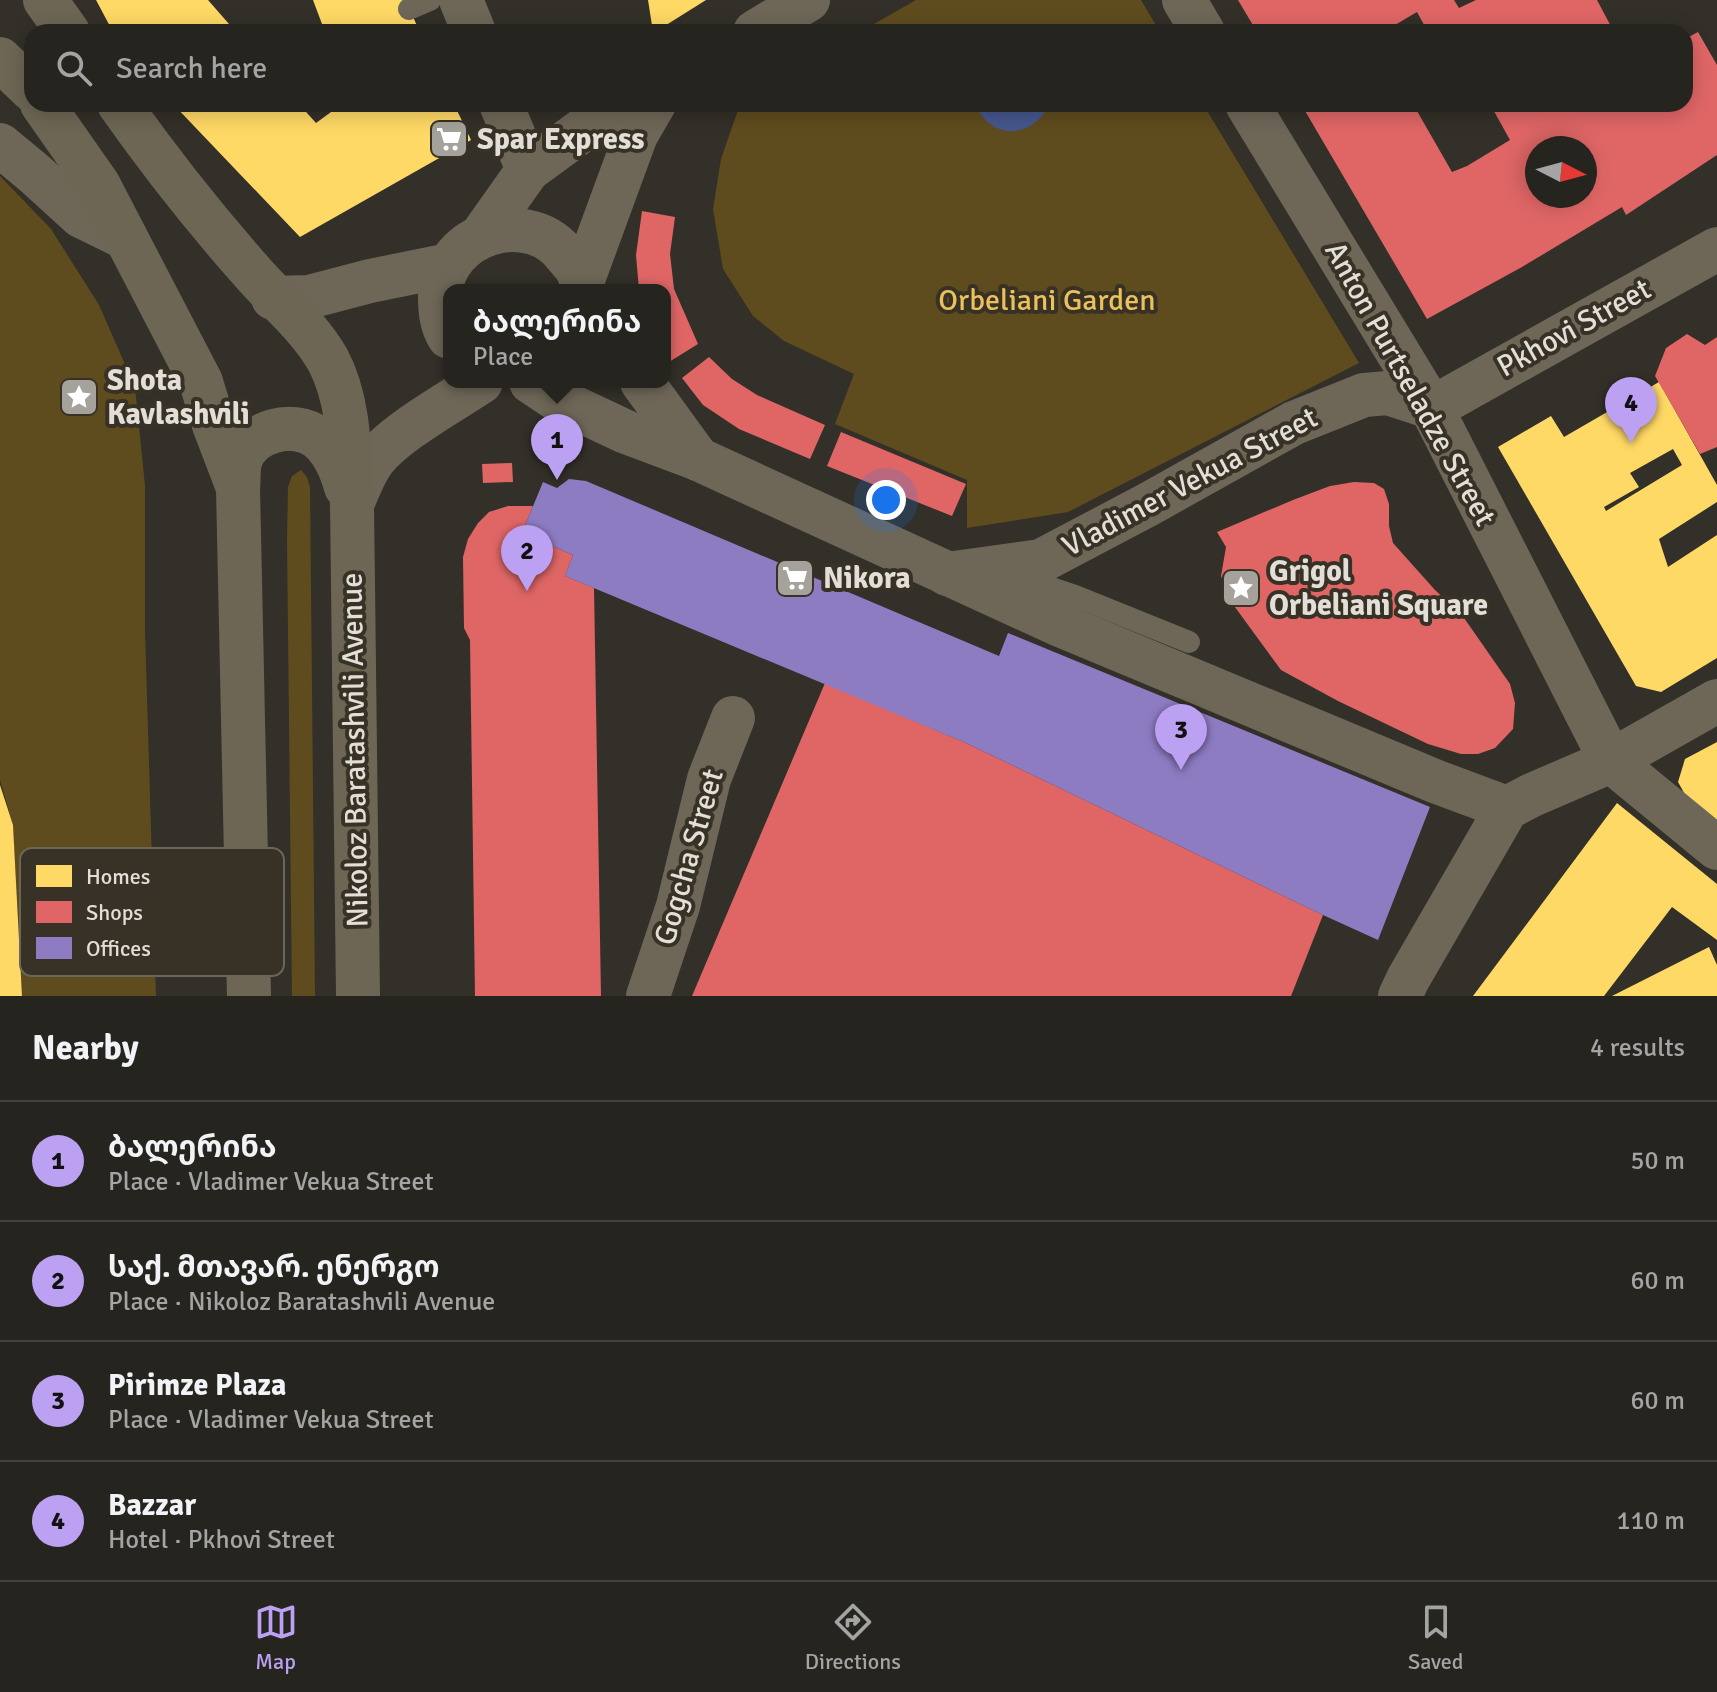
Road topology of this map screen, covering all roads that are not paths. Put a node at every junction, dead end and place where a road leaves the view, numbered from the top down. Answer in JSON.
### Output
{"nodes":[{"id":1,"x":45,"y":0,"type":"edge"},
{"id":2,"x":430,"y":0,"type":"edge"},
{"id":3,"x":461,"y":0,"type":"edge"},
{"id":4,"x":808,"y":0,"type":"edge"},
{"id":5,"x":1184,"y":0,"type":"edge"},
{"id":6,"x":409,"y":9,"type":"dead end"},
{"id":7,"x":62,"y":24,"type":"edge"},
{"id":8,"x":471,"y":24,"type":"edge"},
{"id":9,"x":768,"y":24,"type":"edge"},
{"id":10,"x":1198,"y":24,"type":"edge"},
{"id":11,"x":46,"y":112,"type":"edge"},
{"id":12,"x":125,"y":112,"type":"edge"},
{"id":13,"x":504,"y":112,"type":"edge"},
{"id":14,"x":607,"y":112,"type":"edge"},
{"id":15,"x":649,"y":112,"type":"edge"},
{"id":16,"x":1252,"y":112,"type":"edge"},
{"id":17,"x":0,"y":145,"type":"edge"},
{"id":18,"x":528,"y":170,"type":"junction"},
{"id":19,"x":482,"y":235,"type":"junction"},
{"id":20,"x":126,"y":238,"type":"junction"},
{"id":21,"x":1717,"y":249,"type":"edge"},
{"id":22,"x":449,"y":265,"type":"junction"},
{"id":23,"x":580,"y":284,"type":"edge"},
{"id":24,"x":582,"y":284,"type":"edge"},
{"id":25,"x":273,"y":298,"type":"junction"},
{"id":26,"x":443,"y":322,"type":"edge"},
{"id":27,"x":472,"y":388,"type":"edge"},
{"id":28,"x":540,"y":388,"type":"edge"},
{"id":29,"x":646,"y":388,"type":"edge"},
{"id":30,"x":1431,"y":407,"type":"junction"},
{"id":31,"x":698,"y":459,"type":"junction"},
{"id":32,"x":238,"y":488,"type":"junction"},
{"id":33,"x":352,"y":504,"type":"junction"},
{"id":34,"x":947,"y":574,"type":"junction"},
{"id":35,"x":1189,"y":642,"type":"dead end"},
{"id":36,"x":1717,"y":701,"type":"edge"},
{"id":37,"x":733,"y":718,"type":"dead end"},
{"id":38,"x":1611,"y":761,"type":"junction"},
{"id":39,"x":1507,"y":808,"type":"junction"},
{"id":40,"x":246,"y":848,"type":"edge"},
{"id":41,"x":1717,"y":848,"type":"edge"},
{"id":42,"x":249,"y":976,"type":"edge"},
{"id":43,"x":249,"y":996,"type":"edge"},
{"id":44,"x":358,"y":996,"type":"edge"},
{"id":45,"x":648,"y":996,"type":"edge"},
{"id":46,"x":1400,"y":996,"type":"edge"}],
"edges":[{"from":1,"to":7,"type":"main road"},
{"from":2,"to":6,"type":"lane"},
{"from":3,"to":8,"type":"street"},
{"from":4,"to":9,"type":"street"},
{"from":5,"to":10,"type":"street"},
{"from":11,"to":20,"type":"main road"},
{"from":12,"to":25,"type":"main road"},
{"from":13,"to":18,"type":"street"},
{"from":14,"to":18,"type":"street"},
{"from":15,"to":24,"type":"street"},
{"from":16,"to":30,"type":"street","name":"Anton Purtseladze Street"},
{"from":17,"to":20,"type":"street"},
{"from":18,"to":19,"type":"street"},
{"from":19,"to":22,"type":"street"},
{"from":19,"to":23,"type":"street"},
{"from":20,"to":32,"type":"main road"},
{"from":21,"to":30,"type":"street","name":"Pkhovi Street"},
{"from":22,"to":25,"type":"street"},
{"from":22,"to":26,"type":"street"},
{"from":25,"to":33,"type":"main road"},
{"from":27,"to":33,"type":"street"},
{"from":28,"to":31,"type":"street"},
{"from":29,"to":31,"type":"street"},
{"from":30,"to":34,"type":"street","name":"Vladimer Vekua Street"},
{"from":30,"to":38,"type":"street","name":"Anton Purtseladze Street"},
{"from":31,"to":34,"type":"street"},
{"from":32,"to":33,"type":"main road"},
{"from":32,"to":40,"type":"main road"},
{"from":33,"to":44,"type":"main road","name":"Nikoloz Baratashvili Avenue"},
{"from":34,"to":35,"type":"lane"},
{"from":34,"to":39,"type":"street"},
{"from":36,"to":38,"type":"street"},
{"from":37,"to":45,"type":"street","name":"Gogcha Street"},
{"from":38,"to":39,"type":"street"},
{"from":38,"to":41,"type":"street","name":"Anton Purtseladze Street"},
{"from":39,"to":46,"type":"street"},
{"from":42,"to":43,"type":"main road"}]}
